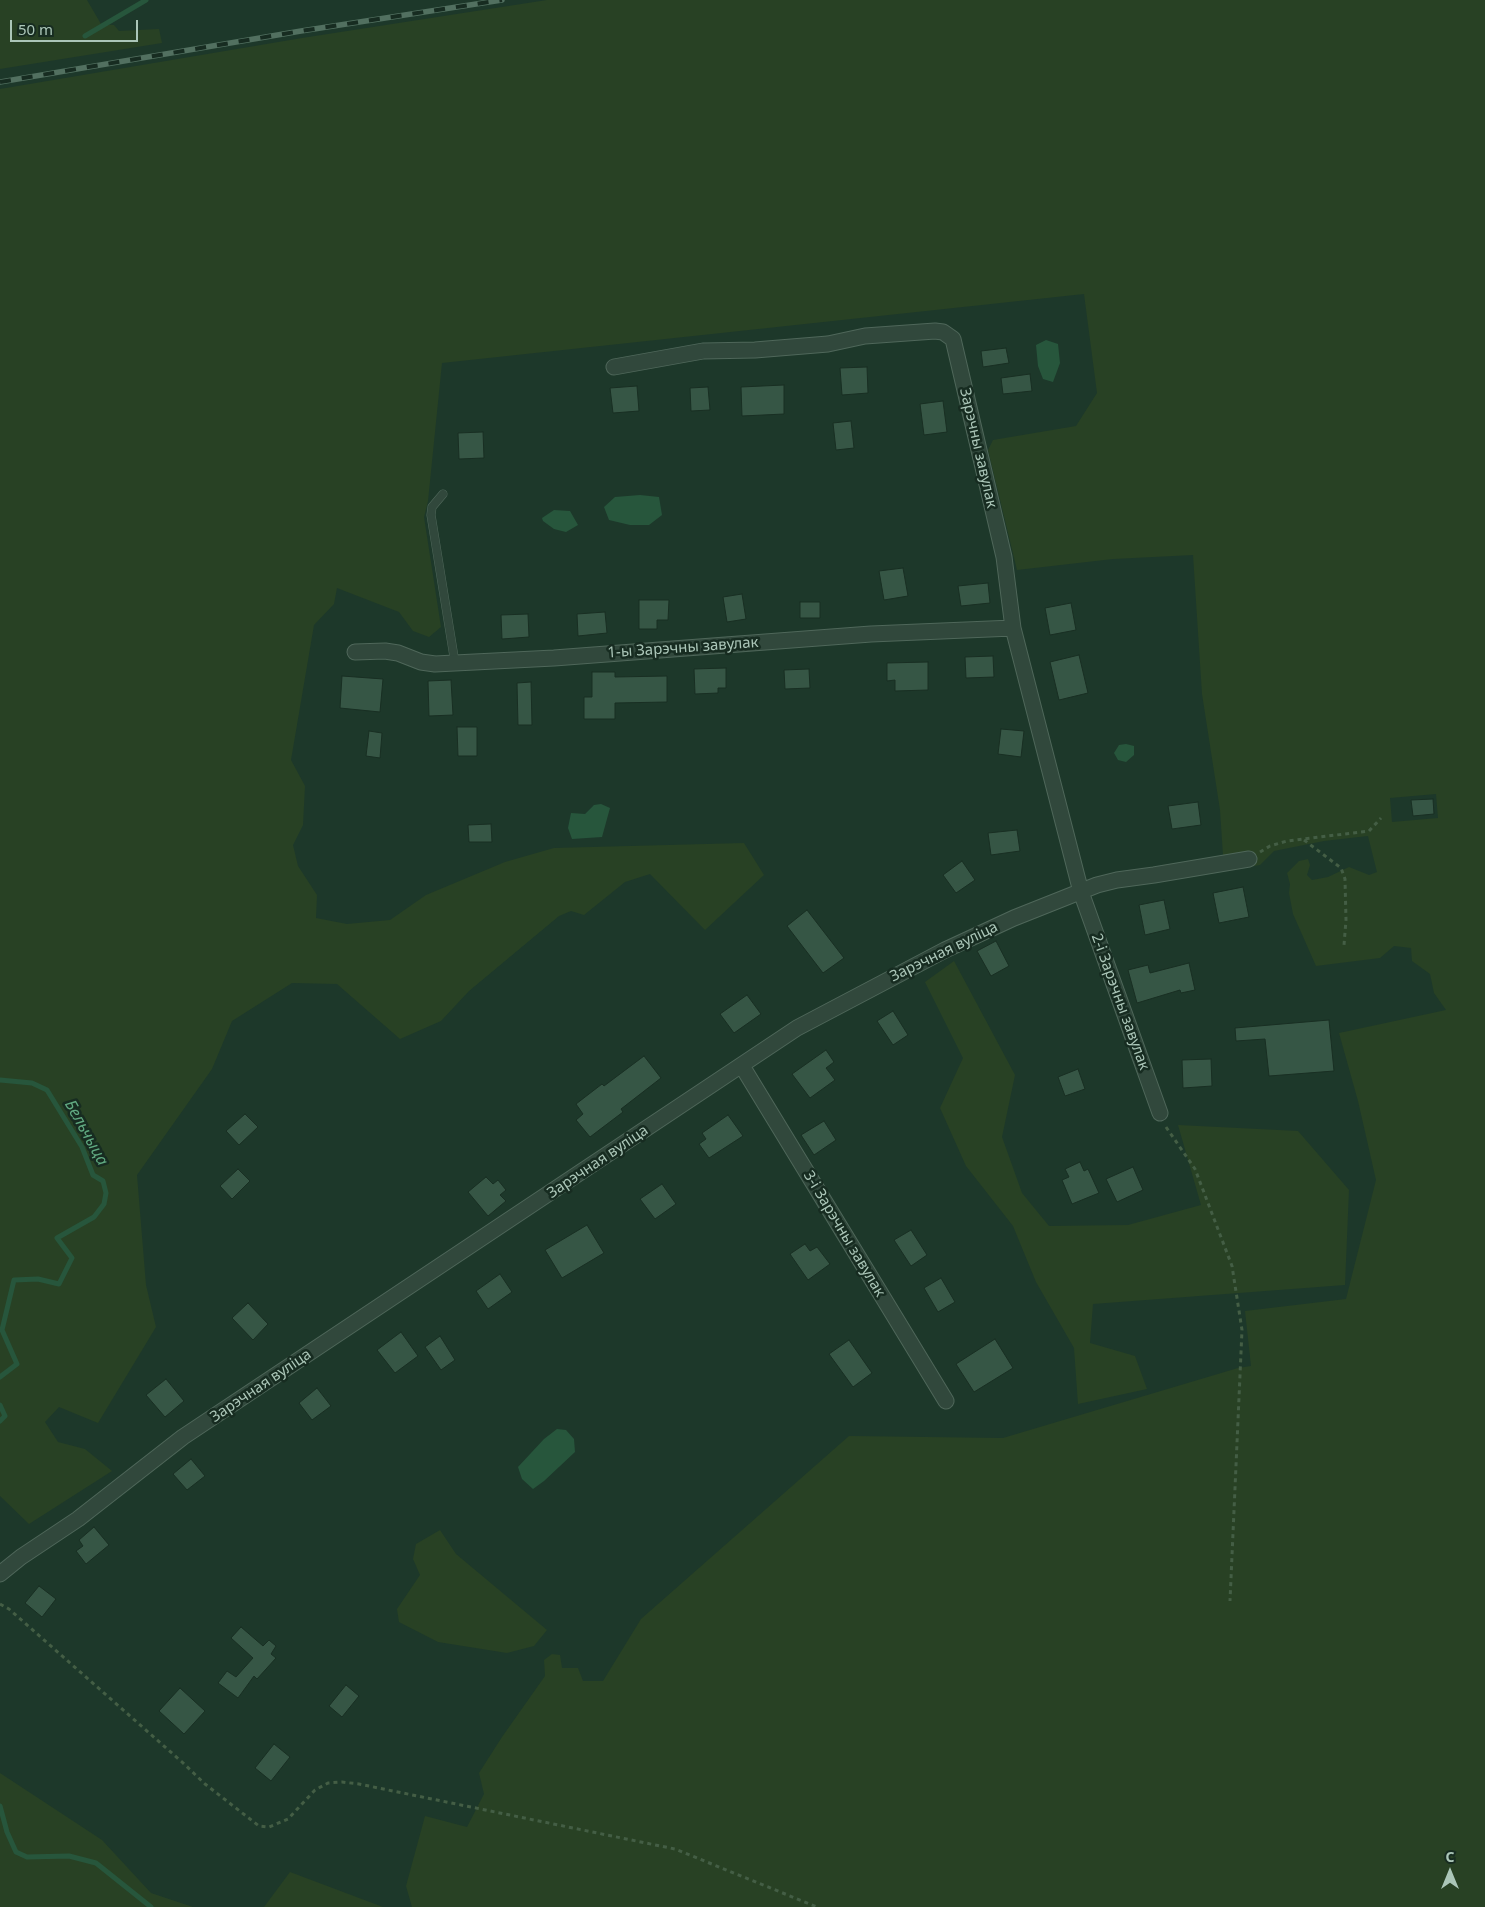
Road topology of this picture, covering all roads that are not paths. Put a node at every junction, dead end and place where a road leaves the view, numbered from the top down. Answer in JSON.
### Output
{"nodes":[{"id":1,"x":614,"y":367,"type":"dead end"},
{"id":2,"x":443,"y":494,"type":"dead end"},
{"id":3,"x":1013,"y":628,"type":"junction"},
{"id":4,"x":355,"y":652,"type":"dead end"},
{"id":5,"x":454,"y":663,"type":"junction"},
{"id":6,"x":1249,"y":859,"type":"road end"},
{"id":7,"x":1081,"y":892,"type":"junction"},
{"id":8,"x":742,"y":1066,"type":"junction"},
{"id":9,"x":1160,"y":1112,"type":"road end"},
{"id":10,"x":946,"y":1402,"type":"dead end"},
{"id":11,"x":0,"y":1574,"type":"edge"}],
"edges":[{"from":1,"to":3,"type":"street","name":"Зарэчны завулак"},
{"from":2,"to":5,"type":"lane"},
{"from":3,"to":5,"type":"street","name":"1-ы Зарэчны завулак"},
{"from":3,"to":7,"type":"street","name":"Зарэчны завулак"},
{"from":4,"to":5,"type":"street","name":"1-ы Зарэчны завулак"},
{"from":6,"to":7,"type":"street","name":"Зарэчная вуліца"},
{"from":7,"to":8,"type":"street","name":"Зарэчная вуліца"},
{"from":7,"to":9,"type":"street","name":"2-і Зарэчны завулак"},
{"from":8,"to":10,"type":"street","name":"3-і Зарэчны завулак"},
{"from":8,"to":11,"type":"street","name":"Зарэчная вуліца"}]}
